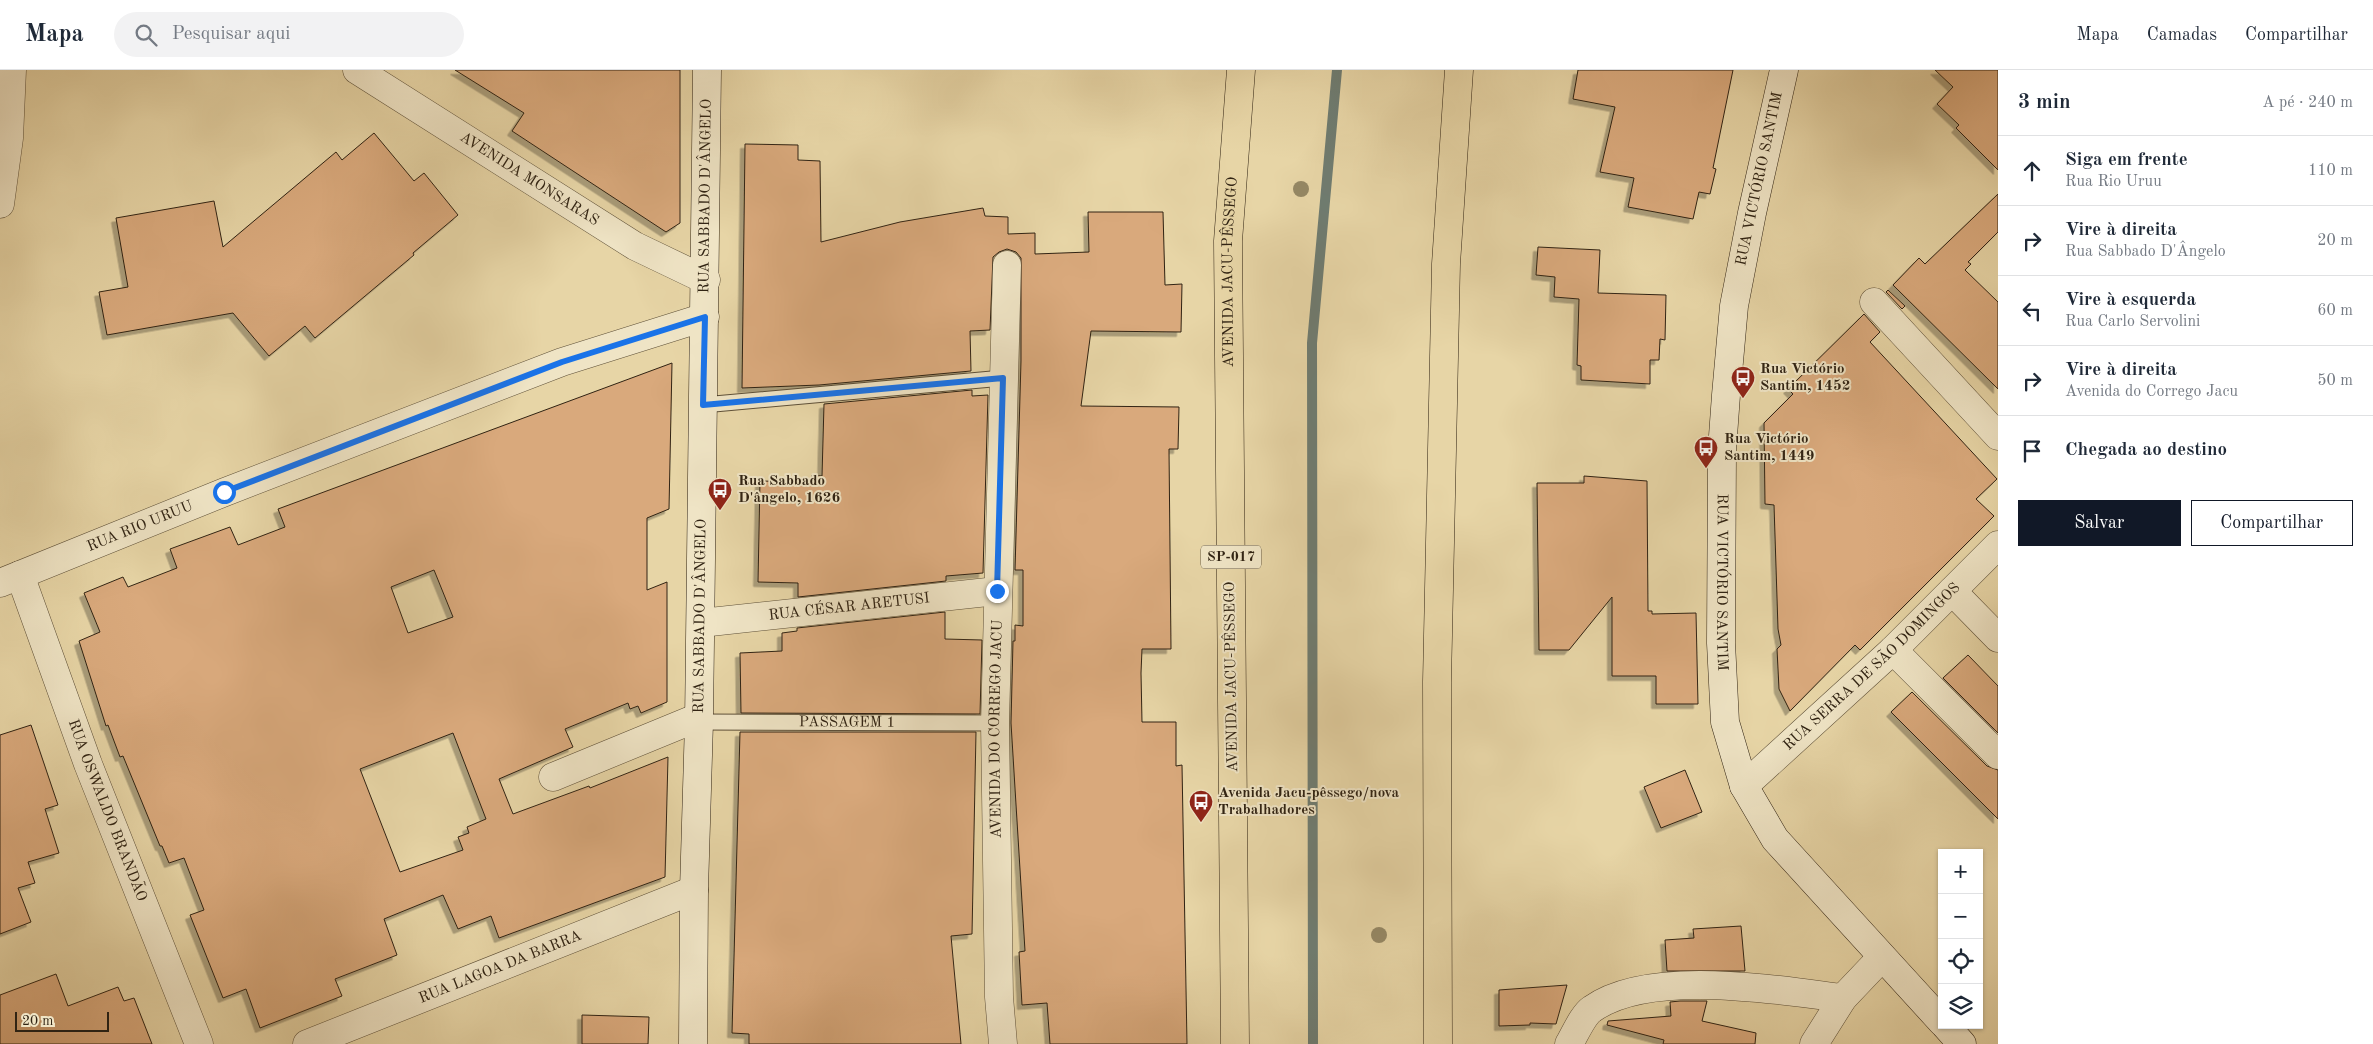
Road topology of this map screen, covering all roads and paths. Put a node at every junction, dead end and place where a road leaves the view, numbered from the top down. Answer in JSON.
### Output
{"nodes":[{"id":1,"x":12,"y":70,"type":"edge"},
{"id":2,"x":357,"y":70,"type":"edge"},
{"id":3,"x":707,"y":70,"type":"edge"},
{"id":4,"x":1241,"y":70,"type":"edge"},
{"id":5,"x":1459,"y":70,"type":"edge"},
{"id":6,"x":1784,"y":70,"type":"edge"},
{"id":7,"x":0,"y":204,"type":"edge"},
{"id":8,"x":1007,"y":265,"type":"dead end"},
{"id":9,"x":706,"y":280,"type":"junction"},
{"id":10,"x":1874,"y":302,"type":"dead end"},
{"id":11,"x":705,"y":317,"type":"junction"},
{"id":12,"x":1003,"y":378,"type":"junction"},
{"id":13,"x":703,"y":405,"type":"junction"},
{"id":14,"x":1998,"y":436,"type":"edge"},
{"id":15,"x":1998,"y":545,"type":"edge"},
{"id":16,"x":10,"y":579,"type":"edge"},
{"id":17,"x":997,"y":591,"type":"junction"},
{"id":18,"x":1952,"y":591,"type":"junction"},
{"id":19,"x":701,"y":623,"type":"junction"},
{"id":20,"x":1998,"y":638,"type":"edge"},
{"id":21,"x":1893,"y":650,"type":"junction"},
{"id":22,"x":699,"y":719,"type":"junction"},
{"id":23,"x":995,"y":723,"type":"junction"},
{"id":24,"x":1998,"y":755,"type":"edge"},
{"id":25,"x":553,"y":777,"type":"dead end"},
{"id":26,"x":1744,"y":786,"type":"junction"},
{"id":27,"x":694,"y":890,"type":"junction"},
{"id":28,"x":1881,"y":958,"type":"junction"},
{"id":29,"x":1844,"y":998,"type":"junction"},
{"id":30,"x":1938,"y":1018,"type":"edge"},
{"id":31,"x":1949,"y":1029,"type":"edge"},
{"id":32,"x":199,"y":1044,"type":"edge"},
{"id":33,"x":307,"y":1044,"type":"edge"},
{"id":34,"x":694,"y":1044,"type":"edge"},
{"id":35,"x":1003,"y":1044,"type":"edge"},
{"id":36,"x":1235,"y":1044,"type":"edge"},
{"id":37,"x":1438,"y":1044,"type":"edge"},
{"id":38,"x":1569,"y":1044,"type":"edge"},
{"id":39,"x":1814,"y":1044,"type":"edge"},
{"id":40,"x":1962,"y":1044,"type":"edge"}],
"edges":[{"from":1,"to":7,"type":"street"},
{"from":2,"to":9,"type":"street","name":"AVENIDA MONSARAS"},
{"from":3,"to":9,"type":"street","name":"RUA SABBADO D'ÂNGELO"},
{"from":4,"to":36,"type":"highway","name":"AVENIDA JACU-PÊSSEGO","number":"SP-017"},
{"from":5,"to":37,"type":"highway"},
{"from":6,"to":26,"type":"street","name":"RUA VICTÓRIO SANTIM"},
{"from":8,"to":12,"type":"street","name":"AVENIDA DO CORREGO JACU"},
{"from":9,"to":11,"type":"street","name":"RUA SABBADO D'ÂNGELO"},
{"from":10,"to":14,"type":"street"},
{"from":11,"to":13,"type":"street","name":"RUA SABBADO D'ÂNGELO"},
{"from":11,"to":16,"type":"street","name":"RUA RIO URUU"},
{"from":12,"to":13,"type":"lane"},
{"from":12,"to":17,"type":"street","name":"AVENIDA DO CORREGO JACU"},
{"from":13,"to":19,"type":"street","name":"RUA SABBADO D'ÂNGELO"},
{"from":15,"to":18,"type":"street","name":"RUA SERRA DE SÃO DOMINGOS"},
{"from":16,"to":32,"type":"street","name":"RUA OSWALDO BRANDÃO"},
{"from":17,"to":19,"type":"street","name":"RUA CÉSAR ARETUSI"},
{"from":17,"to":23,"type":"street","name":"AVENIDA DO CORREGO JACU"},
{"from":18,"to":20,"type":"street"},
{"from":18,"to":21,"type":"street","name":"RUA SERRA DE SÃO DOMINGOS"},
{"from":19,"to":22,"type":"street","name":"RUA SABBADO D'ÂNGELO"},
{"from":21,"to":24,"type":"street"},
{"from":21,"to":26,"type":"street","name":"RUA SERRA DE SÃO DOMINGOS"},
{"from":22,"to":23,"type":"lane","name":"PASSAGEM 1"},
{"from":22,"to":25,"type":"street"},
{"from":22,"to":27,"type":"street","name":"RUA SABBADO D'ÂNGELO"},
{"from":23,"to":35,"type":"street","name":"AVENIDA DO CORREGO JACU"},
{"from":26,"to":28,"type":"street","name":"RUA VICTÓRIO SANTIM"},
{"from":27,"to":33,"type":"street","name":"RUA LAGOA DA BARRA"},
{"from":27,"to":34,"type":"street","name":"RUA SABBADO D'ÂNGELO"},
{"from":28,"to":29,"type":"street"},
{"from":28,"to":30,"type":"street","name":"RUA VICTÓRIO SANTIM"},
{"from":29,"to":38,"type":"street"},
{"from":29,"to":39,"type":"street"},
{"from":31,"to":40,"type":"street"}]}
